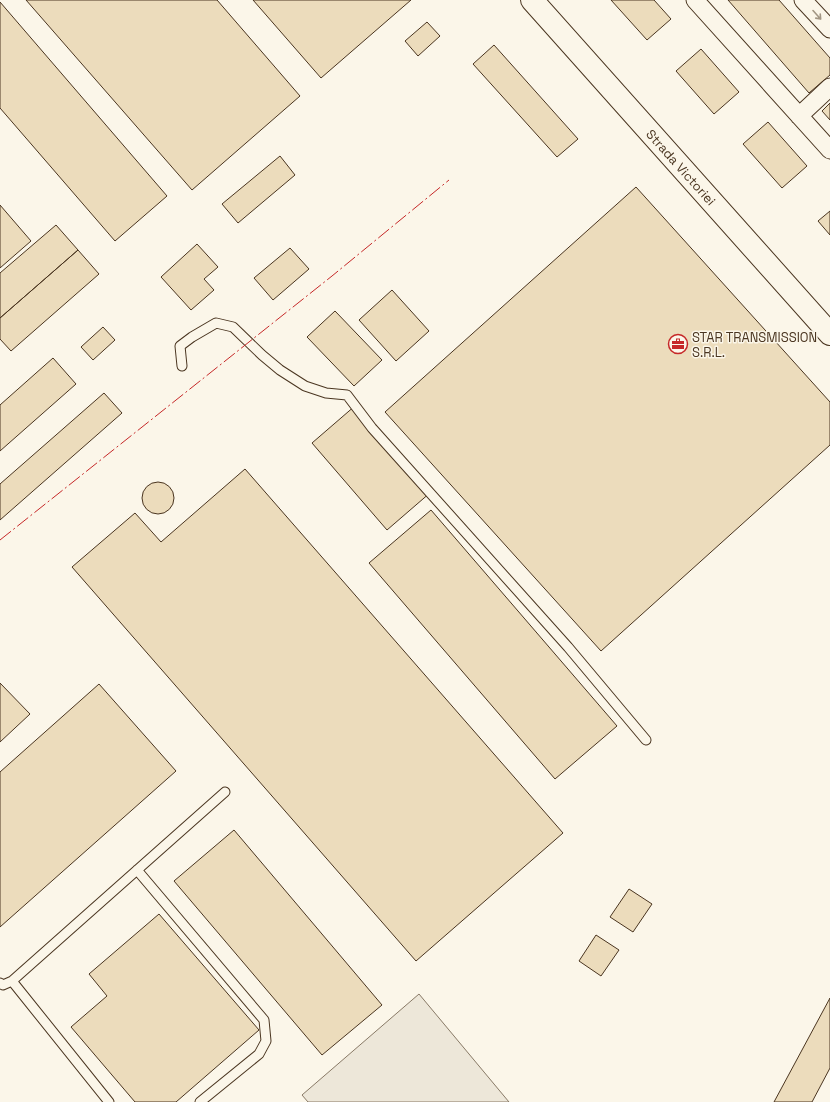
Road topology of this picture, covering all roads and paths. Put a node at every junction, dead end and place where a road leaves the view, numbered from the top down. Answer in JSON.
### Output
{"nodes":[{"id":1,"x":532,"y":0,"type":"edge"},
{"id":2,"x":695,"y":0,"type":"edge"},
{"id":3,"x":803,"y":0,"type":"edge"},
{"id":4,"x":830,"y":29,"type":"edge"},
{"id":5,"x":830,"y":87,"type":"edge"},
{"id":6,"x":799,"y":116,"type":"junction"},
{"id":7,"x":830,"y":150,"type":"edge"},
{"id":8,"x":830,"y":334,"type":"edge"},
{"id":9,"x":182,"y":366,"type":"dead end"},
{"id":10,"x":646,"y":740,"type":"dead end"},
{"id":11,"x":225,"y":792,"type":"dead end"},
{"id":12,"x":137,"y":870,"type":"junction"},
{"id":13,"x":12,"y":981,"type":"junction"},
{"id":14,"x":0,"y":983,"type":"edge"},
{"id":15,"x":110,"y":1102,"type":"edge"},
{"id":16,"x":200,"y":1102,"type":"edge"}],
"edges":[{"from":1,"to":8,"type":"main road","name":"Strada Victoriei"},
{"from":2,"to":6,"type":"street"},
{"from":3,"to":4,"type":"street","one_way":true},
{"from":5,"to":6,"type":"street"},
{"from":6,"to":7,"type":"street"},
{"from":9,"to":10,"type":"lane"},
{"from":11,"to":12,"type":"lane"},
{"from":12,"to":13,"type":"lane"},
{"from":12,"to":16,"type":"lane"},
{"from":13,"to":14,"type":"lane"},
{"from":13,"to":15,"type":"lane"}]}
